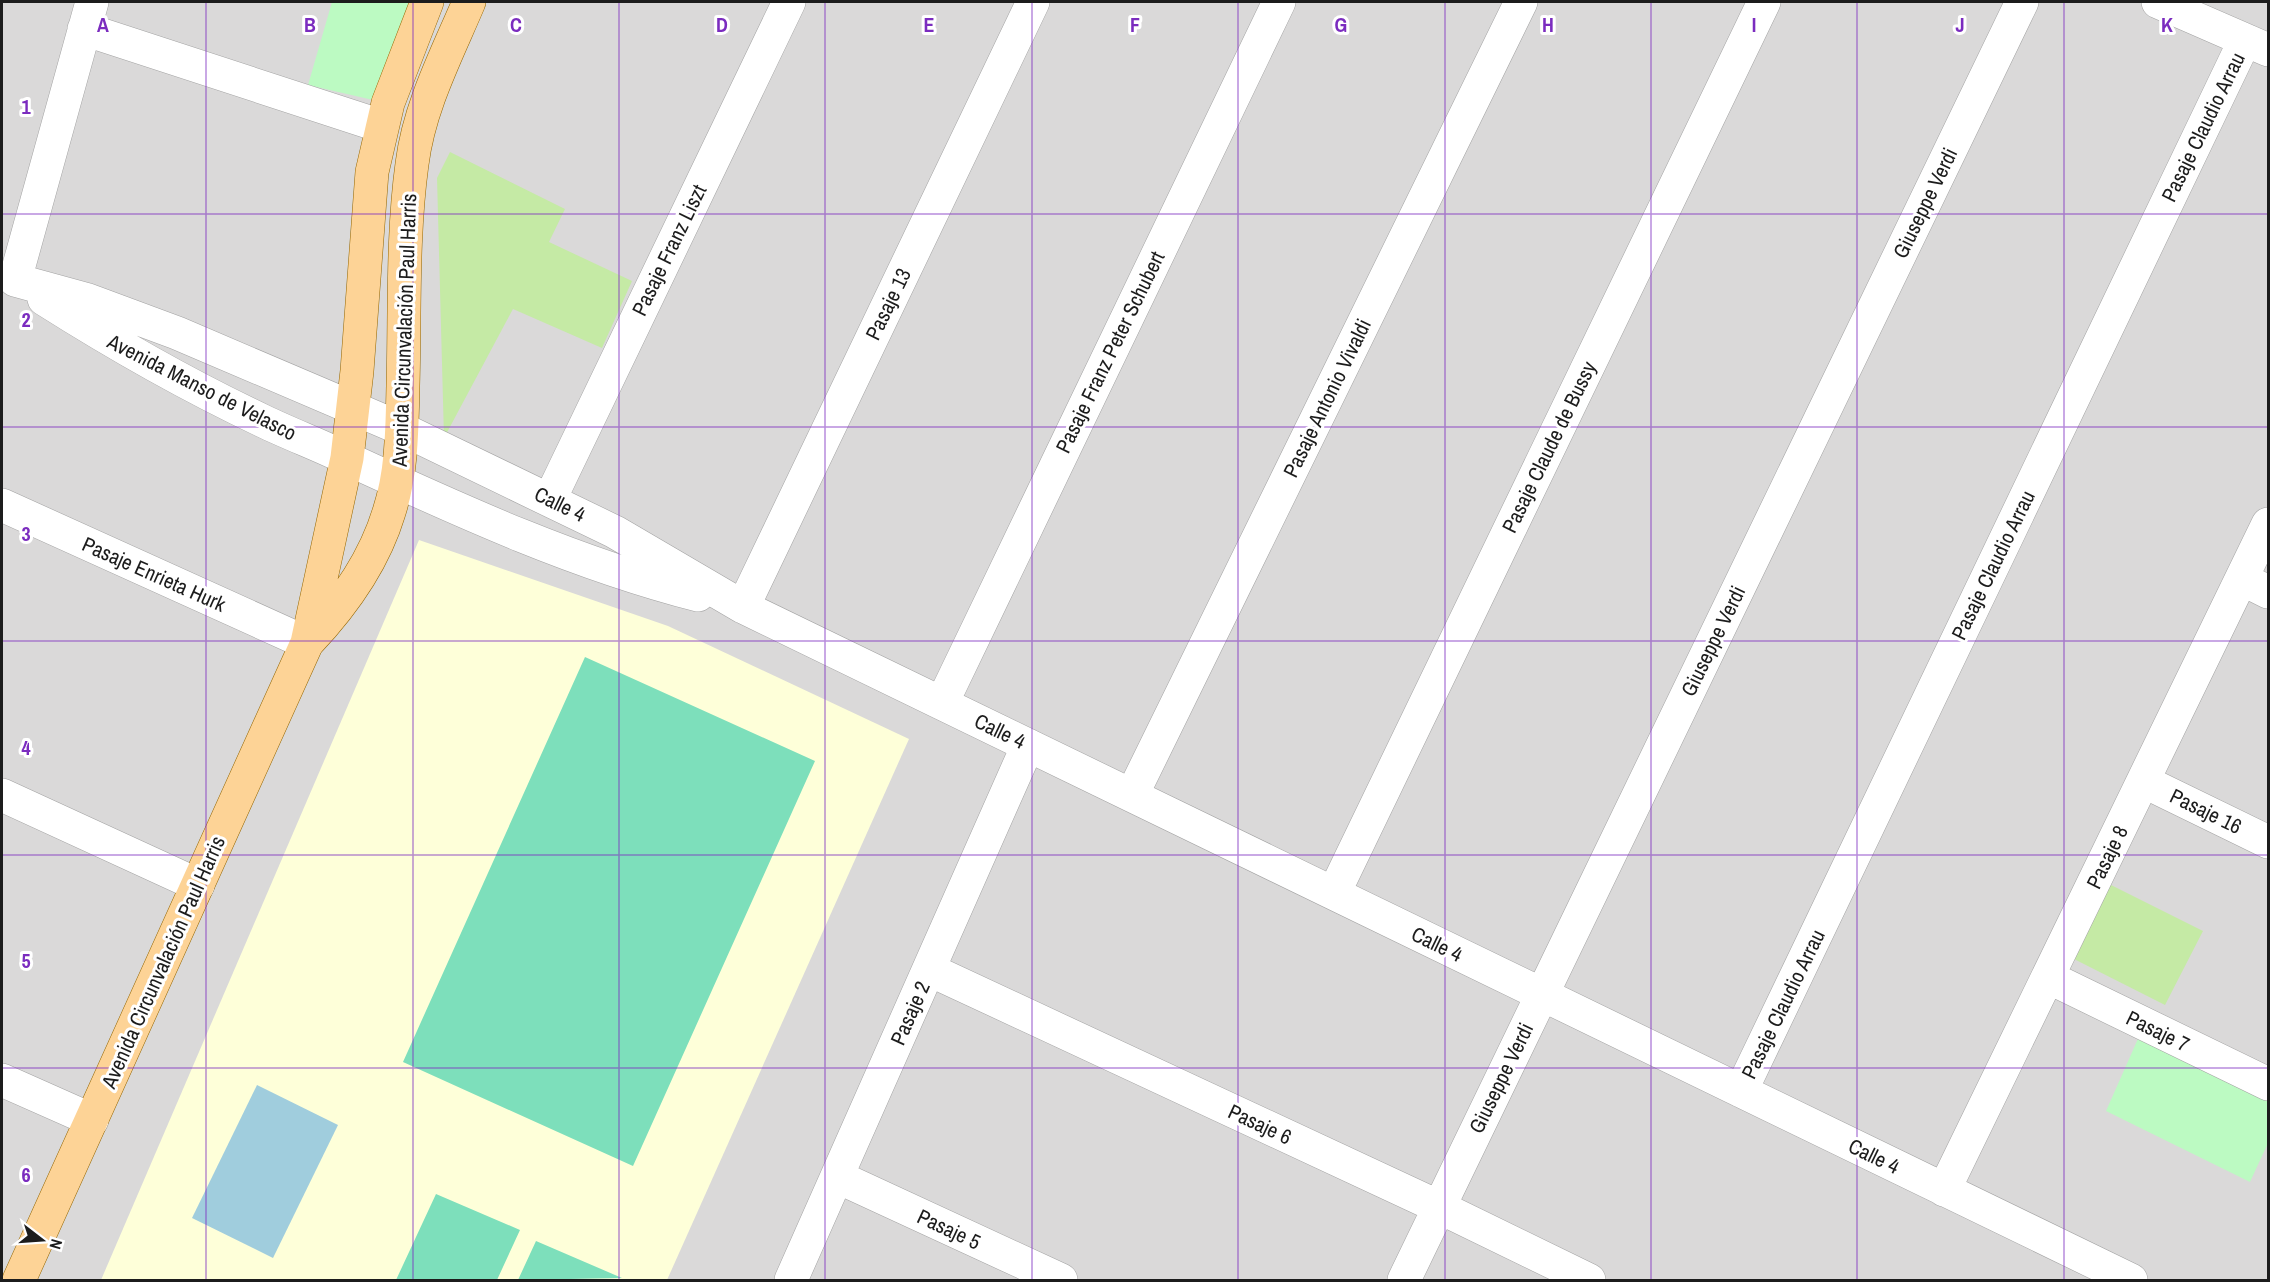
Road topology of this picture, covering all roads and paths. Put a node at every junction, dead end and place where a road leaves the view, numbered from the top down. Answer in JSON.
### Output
{"nodes":[{"id":1,"x":427,"y":2,"type":"edge"},
{"id":2,"x":469,"y":2,"type":"edge"},
{"id":3,"x":789,"y":2,"type":"edge"},
{"id":4,"x":1033,"y":2,"type":"edge"},
{"id":5,"x":1279,"y":2,"type":"edge"},
{"id":6,"x":1521,"y":2,"type":"edge"},
{"id":7,"x":1764,"y":2,"type":"edge"},
{"id":8,"x":2022,"y":2,"type":"edge"},
{"id":9,"x":2158,"y":2,"type":"edge"},
{"id":10,"x":88,"y":15,"type":"edge"},
{"id":11,"x":2257,"y":45,"type":"edge"},
{"id":12,"x":381,"y":126,"type":"junction"},
{"id":13,"x":8,"y":277,"type":"edge"},
{"id":14,"x":353,"y":408,"type":"junction"},
{"id":15,"x":402,"y":429,"type":"junction"},
{"id":16,"x":347,"y":458,"type":"junction"},
{"id":17,"x":397,"y":482,"type":"junction"},
{"id":18,"x":550,"y":499,"type":"junction"},
{"id":19,"x":2,"y":505,"type":"edge"},
{"id":20,"x":2268,"y":524,"type":"edge"},
{"id":21,"x":2255,"y":585,"type":"edge"},
{"id":22,"x":743,"y":607,"type":"junction"},
{"id":23,"x":307,"y":643,"type":"junction"},
{"id":24,"x":942,"y":703,"type":"junction"},
{"id":25,"x":1028,"y":745,"type":"junction"},
{"id":26,"x":2143,"y":781,"type":"junction"},
{"id":27,"x":2,"y":795,"type":"edge"},
{"id":28,"x":1132,"y":795,"type":"junction"},
{"id":29,"x":2268,"y":842,"type":"edge"},
{"id":30,"x":198,"y":885,"type":"junction"},
{"id":31,"x":1334,"y":893,"type":"junction"},
{"id":32,"x":930,"y":970,"type":"junction"},
{"id":33,"x":2048,"y":977,"type":"junction"},
{"id":34,"x":1541,"y":995,"type":"junction"},
{"id":35,"x":2,"y":1080,"type":"edge"},
{"id":36,"x":2268,"y":1084,"type":"edge"},
{"id":37,"x":1741,"y":1091,"type":"junction"},
{"id":38,"x":92,"y":1120,"type":"junction"},
{"id":39,"x":838,"y":1177,"type":"junction"},
{"id":40,"x":1944,"y":1190,"type":"junction"},
{"id":41,"x":1439,"y":1207,"type":"junction"},
{"id":42,"x":19,"y":1281,"type":"edge"},
{"id":43,"x":791,"y":1281,"type":"edge"},
{"id":44,"x":1061,"y":1281,"type":"edge"},
{"id":45,"x":1404,"y":1281,"type":"edge"},
{"id":46,"x":1589,"y":1281,"type":"edge"},
{"id":47,"x":2131,"y":1281,"type":"edge"}],
"edges":[{"from":1,"to":12,"type":"main road","name":"Avenida Circunvalación Paul Harris"},
{"from":2,"to":15,"type":"main road","name":"Avenida Circunvalación Paul Harris"},
{"from":3,"to":18,"type":"street","name":"Pasaje Franz Liszt"},
{"from":4,"to":22,"type":"street","name":"Pasaje 13"},
{"from":5,"to":24,"type":"street","name":"Pasaje Franz Peter Schubert"},
{"from":6,"to":28,"type":"street","name":"Pasaje Antonio Vivaldi"},
{"from":7,"to":31,"type":"street","name":"Pasaje Claude de Bussy"},
{"from":8,"to":34,"type":"street","name":"Giuseppe Verdi"},
{"from":9,"to":11,"type":"street"},
{"from":10,"to":12,"type":"street"},
{"from":10,"to":13,"type":"street"},
{"from":11,"to":37,"type":"street","name":"Pasaje Claudio Arrau"},
{"from":12,"to":14,"type":"main road","name":"Avenida Circunvalación Paul Harris"},
{"from":13,"to":14,"type":"street","name":"Avenida Manso de Velasco"},
{"from":13,"to":16,"type":"street","name":"Avenida Manso de Velasco"},
{"from":14,"to":15,"type":"street","name":"Avenida Manso de Velasco"},
{"from":14,"to":16,"type":"main road","name":"Avenida Circunvalación Paul Harris"},
{"from":15,"to":17,"type":"main road","name":"Avenida Circunvalación Paul Harris"},
{"from":15,"to":18,"type":"street","name":"Calle 4"},
{"from":16,"to":17,"type":"street","name":"Avenida Manso de Velasco"},
{"from":16,"to":23,"type":"main road","name":"Avenida Circunvalación Paul Harris"},
{"from":17,"to":22,"type":"street","name":"Calle 4"},
{"from":17,"to":23,"type":"main road","name":"Avenida Circunvalación Paul Harris"},
{"from":18,"to":22,"type":"street","name":"Calle 4"},
{"from":19,"to":23,"type":"street","name":"Pasaje Enrieta Hurk"},
{"from":20,"to":21,"type":"street","name":"Pasaje 8"},
{"from":21,"to":26,"type":"street","name":"Pasaje 8"},
{"from":22,"to":24,"type":"street","name":"Calle 4"},
{"from":23,"to":30,"type":"main road","name":"Avenida Circunvalación Paul Harris"},
{"from":24,"to":25,"type":"street","name":"Calle 4"},
{"from":25,"to":28,"type":"street","name":"Calle 4"},
{"from":25,"to":32,"type":"street","name":"Pasaje 2"},
{"from":26,"to":29,"type":"street","name":"Pasaje 16"},
{"from":26,"to":33,"type":"street","name":"Pasaje 8"},
{"from":27,"to":30,"type":"street"},
{"from":28,"to":31,"type":"street","name":"Calle 4"},
{"from":30,"to":38,"type":"main road","name":"Avenida Circunvalación Paul Harris"},
{"from":31,"to":34,"type":"street","name":"Calle 4"},
{"from":32,"to":39,"type":"street","name":"Pasaje 2"},
{"from":32,"to":41,"type":"street","name":"Pasaje 6"},
{"from":33,"to":36,"type":"street","name":"Pasaje 7"},
{"from":33,"to":40,"type":"street","name":"Pasaje 8"},
{"from":34,"to":37,"type":"street","name":"Calle 4"},
{"from":34,"to":41,"type":"street","name":"Giuseppe Verdi"},
{"from":35,"to":38,"type":"street"},
{"from":37,"to":40,"type":"street","name":"Calle 4"},
{"from":38,"to":42,"type":"main road","name":"Avenida Circunvalación Paul Harris"},
{"from":39,"to":43,"type":"street","name":"Pasaje 2"},
{"from":39,"to":44,"type":"street","name":"Pasaje 5"},
{"from":40,"to":47,"type":"street","name":"Calle 4"},
{"from":41,"to":45,"type":"street","name":"Giuseppe Verdi"},
{"from":41,"to":46,"type":"street","name":"Pasaje 6"}]}
